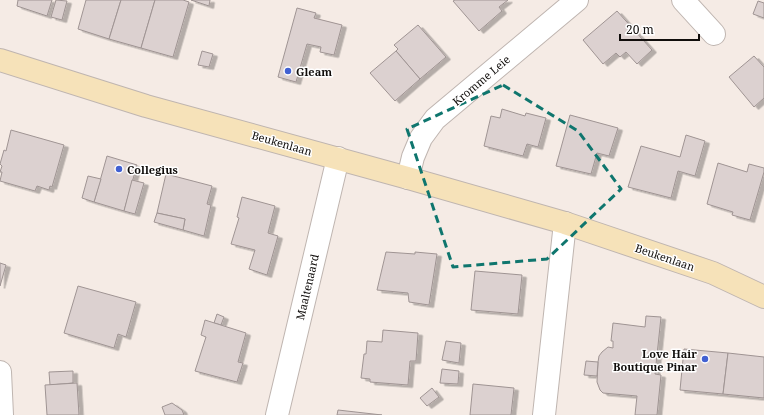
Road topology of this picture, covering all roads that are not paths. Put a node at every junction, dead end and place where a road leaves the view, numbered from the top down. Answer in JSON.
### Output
{"nodes":[{"id":1,"x":577,"y":0,"type":"edge"},
{"id":2,"x":683,"y":0,"type":"edge"},
{"id":3,"x":714,"y":34,"type":"dead end"},
{"id":4,"x":0,"y":60,"type":"edge"},
{"id":5,"x":338,"y":158,"type":"junction"},
{"id":6,"x":408,"y":178,"type":"junction"},
{"id":7,"x":564,"y":223,"type":"junction"},
{"id":8,"x":764,"y":297,"type":"edge"},
{"id":9,"x":0,"y":372,"type":"edge"},
{"id":10,"x":2,"y":415,"type":"edge"},
{"id":11,"x":277,"y":415,"type":"edge"},
{"id":12,"x":544,"y":415,"type":"edge"}],
"edges":[{"from":1,"to":6,"type":"street","name":"Kromme Leie"},
{"from":2,"to":3,"type":"street"},
{"from":4,"to":5,"type":"street","name":"Beukenlaan"},
{"from":5,"to":6,"type":"street","name":"Beukenlaan"},
{"from":5,"to":11,"type":"street","name":"Maaltenaard"},
{"from":6,"to":7,"type":"street","name":"Beukenlaan"},
{"from":7,"to":8,"type":"street","name":"Beukenlaan"},
{"from":7,"to":12,"type":"street"},
{"from":9,"to":10,"type":"street"}]}
